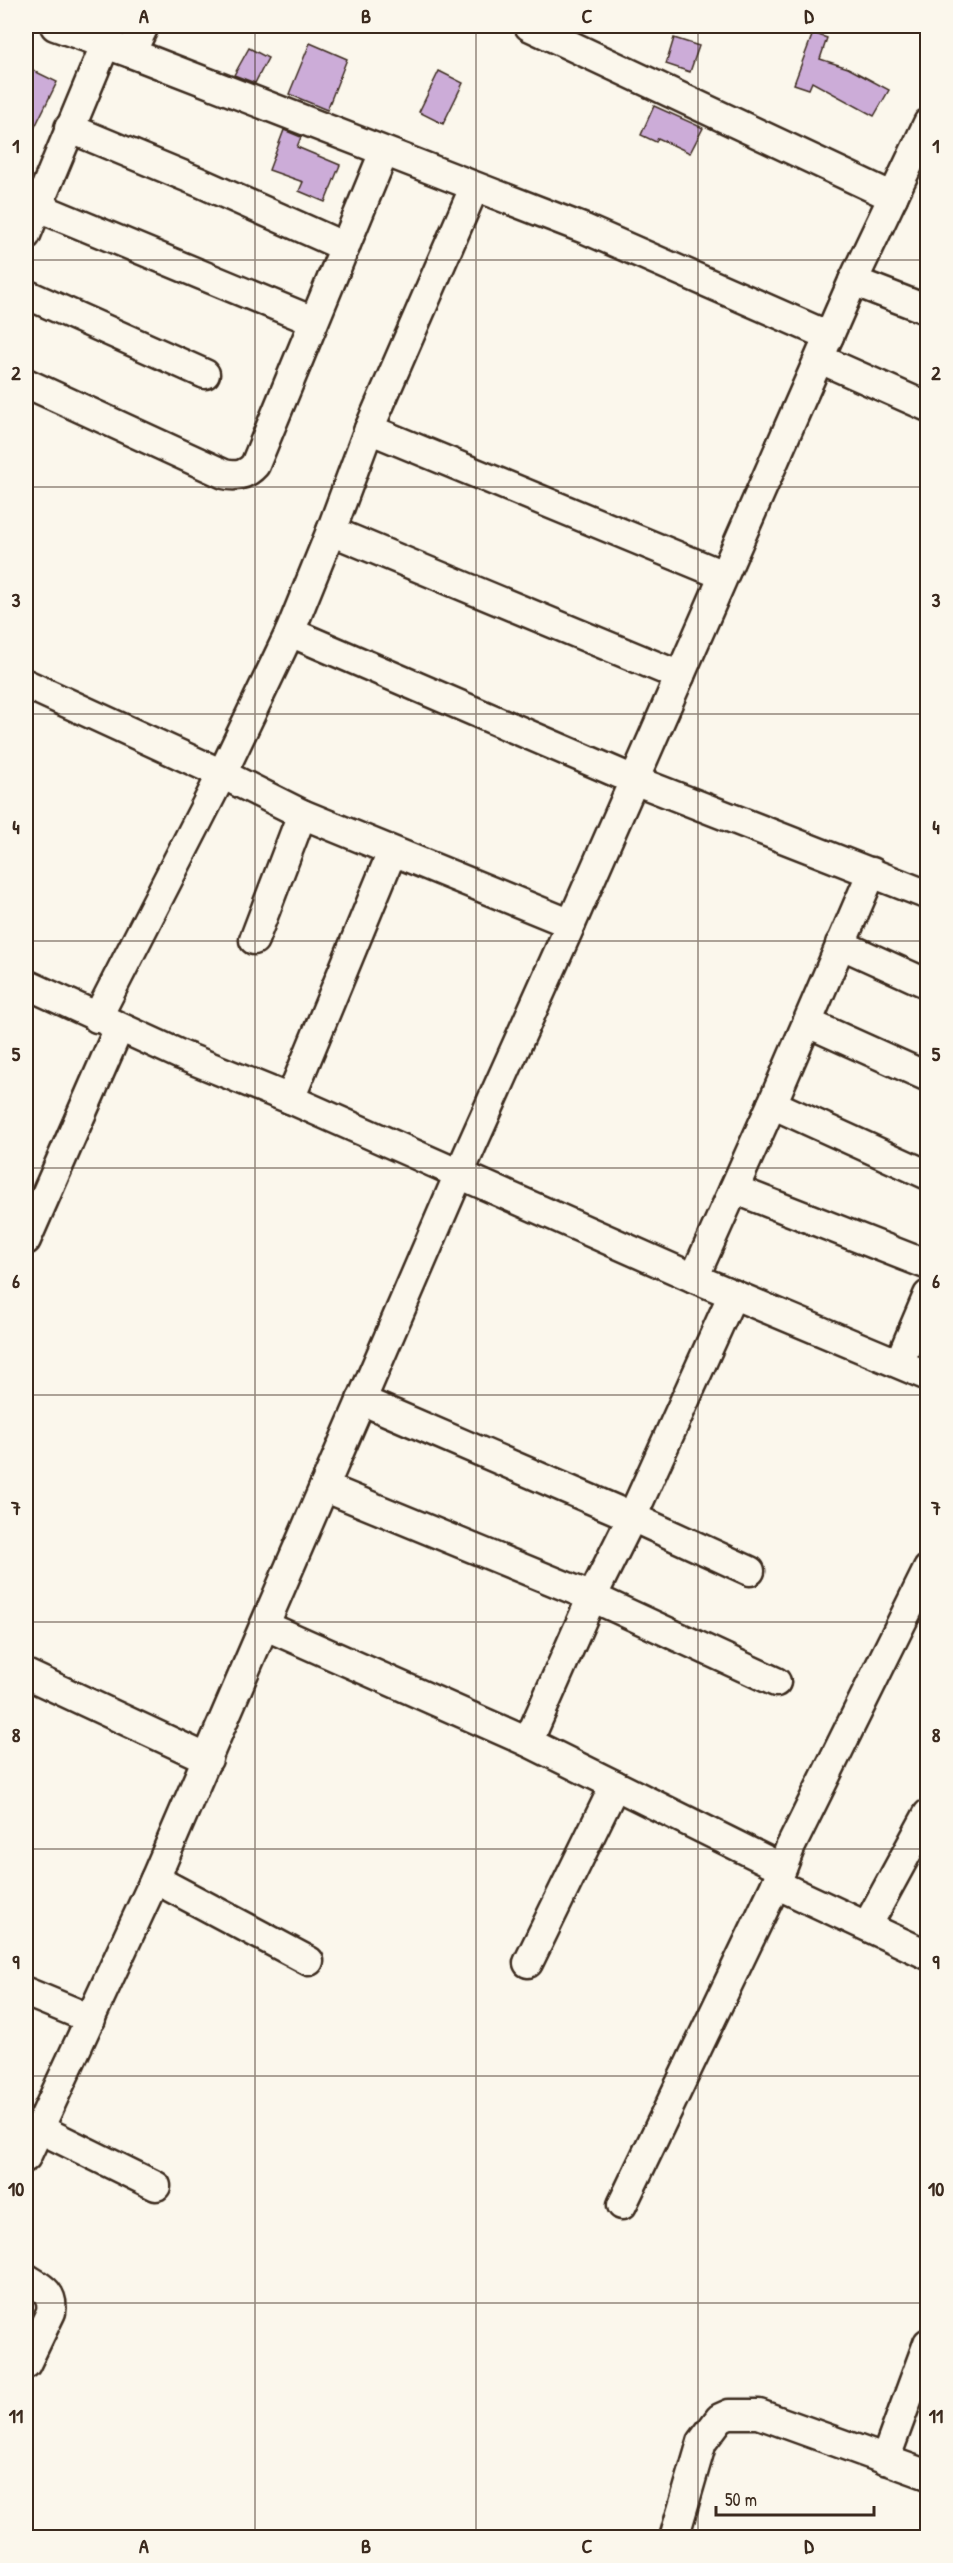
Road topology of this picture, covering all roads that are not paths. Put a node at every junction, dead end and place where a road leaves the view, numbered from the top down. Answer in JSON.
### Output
{"nodes":[{"id":1,"x":55,"y":26,"type":"edge"},
{"id":2,"x":144,"y":26,"type":"edge"},
{"id":3,"x":541,"y":28,"type":"edge"},
{"id":4,"x":118,"y":49,"type":"junction"},
{"id":5,"x":927,"y":123,"type":"edge"},
{"id":6,"x":69,"y":128,"type":"junction"},
{"id":7,"x":384,"y":152,"type":"junction"},
{"id":8,"x":917,"y":172,"type":"edge"},
{"id":9,"x":474,"y":188,"type":"junction"},
{"id":10,"x":893,"y":197,"type":"junction"},
{"id":11,"x":38,"y":207,"type":"junction"},
{"id":12,"x":26,"y":235,"type":"edge"},
{"id":13,"x":345,"y":247,"type":"junction"},
{"id":14,"x":853,"y":281,"type":"junction"},
{"id":15,"x":26,"y":294,"type":"edge"},
{"id":16,"x":927,"y":310,"type":"edge"},
{"id":17,"x":313,"y":321,"type":"junction"},
{"id":18,"x":825,"y":347,"type":"junction"},
{"id":19,"x":205,"y":374,"type":"dead end"},
{"id":20,"x":26,"y":383,"type":"edge"},
{"id":21,"x":927,"y":407,"type":"edge"},
{"id":22,"x":369,"y":429,"type":"junction"},
{"id":23,"x":331,"y":531,"type":"junction"},
{"id":24,"x":723,"y":575,"type":"junction"},
{"id":25,"x":290,"y":632,"type":"junction"},
{"id":26,"x":680,"y":676,"type":"junction"},
{"id":27,"x":26,"y":684,"type":"edge"},
{"id":28,"x":222,"y":774,"type":"junction"},
{"id":29,"x":634,"y":780,"type":"junction"},
{"id":30,"x":302,"y":814,"type":"junction"},
{"id":31,"x":392,"y":852,"type":"junction"},
{"id":32,"x":872,"y":872,"type":"junction"},
{"id":33,"x":927,"y":895,"type":"edge"},
{"id":34,"x":572,"y":924,"type":"junction"},
{"id":35,"x":254,"y":940,"type":"dead end"},
{"id":36,"x":840,"y":945,"type":"junction"},
{"id":37,"x":26,"y":984,"type":"edge"},
{"id":38,"x":927,"y":984,"type":"edge"},
{"id":39,"x":108,"y":1023,"type":"junction"},
{"id":40,"x":808,"y":1023,"type":"junction"},
{"id":41,"x":927,"y":1077,"type":"edge"},
{"id":42,"x":290,"y":1099,"type":"junction"},
{"id":43,"x":772,"y":1104,"type":"junction"},
{"id":44,"x":459,"y":1174,"type":"junction"},
{"id":45,"x":927,"y":1175,"type":"edge"},
{"id":46,"x":734,"y":1189,"type":"junction"},
{"id":47,"x":26,"y":1240,"type":"edge"},
{"id":48,"x":927,"y":1265,"type":"edge"},
{"id":49,"x":694,"y":1278,"type":"junction"},
{"id":50,"x":733,"y":1294,"type":"junction"},
{"id":51,"x":927,"y":1295,"type":"edge"},
{"id":52,"x":899,"y":1363,"type":"junction"},
{"id":53,"x":927,"y":1376,"type":"edge"},
{"id":54,"x":361,"y":1400,"type":"junction"},
{"id":55,"x":324,"y":1487,"type":"junction"},
{"id":56,"x":632,"y":1517,"type":"junction"},
{"id":57,"x":927,"y":1569,"type":"edge"},
{"id":58,"x":750,"y":1570,"type":"dead end"},
{"id":59,"x":592,"y":1597,"type":"junction"},
{"id":60,"x":266,"y":1626,"type":"junction"},
{"id":61,"x":26,"y":1674,"type":"edge"},
{"id":62,"x":776,"y":1682,"type":"dead end"},
{"id":63,"x":528,"y":1742,"type":"junction"},
{"id":64,"x":208,"y":1759,"type":"junction"},
{"id":65,"x":615,"y":1785,"type":"junction"},
{"id":66,"x":927,"y":1814,"type":"edge"},
{"id":67,"x":779,"y":1876,"type":"junction"},
{"id":68,"x":155,"y":1879,"type":"junction"},
{"id":69,"x":867,"y":1926,"type":"junction"},
{"id":70,"x":927,"y":1955,"type":"edge"},
{"id":71,"x":309,"y":1961,"type":"dead end"},
{"id":72,"x":528,"y":1963,"type":"dead end"},
{"id":73,"x":26,"y":1992,"type":"edge"},
{"id":74,"x":91,"y":2019,"type":"junction"},
{"id":75,"x":40,"y":2129,"type":"junction"},
{"id":76,"x":26,"y":2157,"type":"edge"},
{"id":77,"x":156,"y":2186,"type":"dead end"},
{"id":78,"x":622,"y":2205,"type":"dead end"},
{"id":79,"x":26,"y":2278,"type":"edge"},
{"id":80,"x":927,"y":2343,"type":"edge"},
{"id":81,"x":26,"y":2364,"type":"edge"},
{"id":82,"x":885,"y":2460,"type":"junction"},
{"id":83,"x":927,"y":2475,"type":"edge"},
{"id":84,"x":674,"y":2538,"type":"edge"}],
"edges":[{"from":1,"to":4,"type":"street"},
{"from":2,"to":4,"type":"street"},
{"from":3,"to":10,"type":"street"},
{"from":4,"to":6,"type":"street"},
{"from":4,"to":7,"type":"street"},
{"from":5,"to":8,"type":"street"},
{"from":6,"to":11,"type":"street"},
{"from":6,"to":13,"type":"street"},
{"from":7,"to":9,"type":"street"},
{"from":7,"to":13,"type":"street"},
{"from":8,"to":10,"type":"street"},
{"from":9,"to":18,"type":"street"},
{"from":9,"to":22,"type":"street"},
{"from":10,"to":14,"type":"street"},
{"from":11,"to":12,"type":"street"},
{"from":11,"to":17,"type":"street"},
{"from":13,"to":17,"type":"street"},
{"from":14,"to":16,"type":"street"},
{"from":14,"to":18,"type":"street"},
{"from":15,"to":19,"type":"street"},
{"from":17,"to":20,"type":"street"},
{"from":18,"to":21,"type":"street"},
{"from":18,"to":24,"type":"street"},
{"from":22,"to":23,"type":"street"},
{"from":22,"to":24,"type":"street"},
{"from":23,"to":25,"type":"street"},
{"from":23,"to":26,"type":"street"},
{"from":24,"to":26,"type":"street"},
{"from":25,"to":28,"type":"street"},
{"from":25,"to":29,"type":"street"},
{"from":26,"to":29,"type":"street"},
{"from":27,"to":28,"type":"street"},
{"from":28,"to":30,"type":"street"},
{"from":28,"to":39,"type":"street"},
{"from":29,"to":32,"type":"street"},
{"from":29,"to":34,"type":"street"},
{"from":30,"to":31,"type":"street"},
{"from":30,"to":35,"type":"street"},
{"from":31,"to":34,"type":"street"},
{"from":31,"to":42,"type":"street"},
{"from":32,"to":33,"type":"street"},
{"from":32,"to":36,"type":"street"},
{"from":34,"to":44,"type":"street"},
{"from":36,"to":38,"type":"street"},
{"from":36,"to":40,"type":"street"},
{"from":37,"to":39,"type":"street"},
{"from":39,"to":42,"type":"street"},
{"from":39,"to":47,"type":"street"},
{"from":40,"to":41,"type":"street"},
{"from":40,"to":43,"type":"street"},
{"from":42,"to":44,"type":"street"},
{"from":43,"to":45,"type":"street"},
{"from":43,"to":46,"type":"street"},
{"from":44,"to":49,"type":"street"},
{"from":44,"to":54,"type":"street"},
{"from":46,"to":48,"type":"street"},
{"from":46,"to":49,"type":"street"},
{"from":49,"to":50,"type":"street"},
{"from":50,"to":52,"type":"street"},
{"from":50,"to":56,"type":"street"},
{"from":51,"to":52,"type":"street"},
{"from":52,"to":53,"type":"street"},
{"from":54,"to":55,"type":"street"},
{"from":54,"to":56,"type":"street"},
{"from":55,"to":59,"type":"street"},
{"from":55,"to":60,"type":"street"},
{"from":56,"to":58,"type":"street"},
{"from":56,"to":59,"type":"street"},
{"from":57,"to":67,"type":"street"},
{"from":59,"to":62,"type":"street"},
{"from":59,"to":63,"type":"street"},
{"from":60,"to":63,"type":"street"},
{"from":60,"to":64,"type":"street"},
{"from":61,"to":64,"type":"street"},
{"from":63,"to":65,"type":"street"},
{"from":64,"to":68,"type":"street"},
{"from":65,"to":67,"type":"street"},
{"from":65,"to":72,"type":"street"},
{"from":66,"to":69,"type":"street"},
{"from":67,"to":69,"type":"street"},
{"from":67,"to":78,"type":"street"},
{"from":68,"to":71,"type":"street"},
{"from":68,"to":74,"type":"street"},
{"from":69,"to":70,"type":"street"},
{"from":73,"to":74,"type":"street"},
{"from":74,"to":75,"type":"street"},
{"from":75,"to":76,"type":"street"},
{"from":75,"to":77,"type":"street"},
{"from":79,"to":81,"type":"street"},
{"from":80,"to":82,"type":"street"},
{"from":82,"to":83,"type":"street"},
{"from":82,"to":84,"type":"street"}]}
